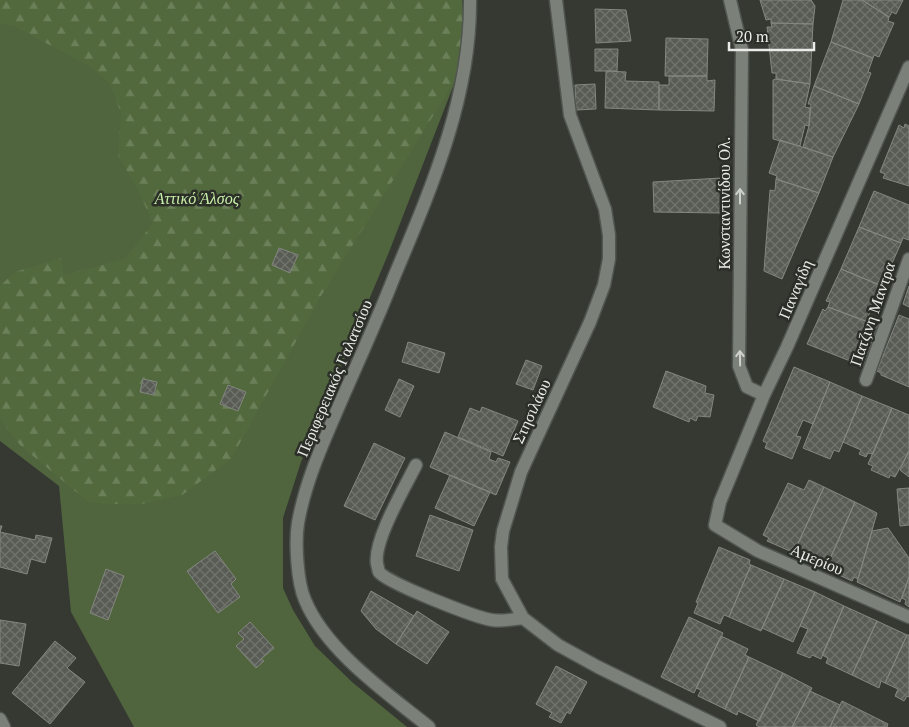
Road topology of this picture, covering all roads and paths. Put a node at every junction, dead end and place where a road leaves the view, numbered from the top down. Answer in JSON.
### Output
{"nodes":[{"id":1,"x":470,"y":0,"type":"edge"},
{"id":2,"x":556,"y":0,"type":"edge"},
{"id":3,"x":730,"y":0,"type":"edge"},
{"id":4,"x":909,"y":67,"type":"edge"},
{"id":5,"x":909,"y":259,"type":"edge"},
{"id":6,"x":866,"y":380,"type":"dead end"},
{"id":7,"x":764,"y":395,"type":"junction"},
{"id":8,"x":416,"y":465,"type":"dead end"},
{"id":9,"x":715,"y":525,"type":"joint"},
{"id":10,"x":909,"y":617,"type":"edge"},
{"id":11,"x":523,"y":618,"type":"junction"},
{"id":12,"x":0,"y":719,"type":"edge"},
{"id":13,"x":4,"y":727,"type":"edge"},
{"id":14,"x":429,"y":727,"type":"edge"},
{"id":15,"x":720,"y":727,"type":"edge"}],
"edges":[{"from":1,"to":14,"type":"street","name":"Περιφερειακός Γαλατσίου"},
{"from":2,"to":11,"type":"street","name":"Στησιλάου"},
{"from":7,"to":3,"type":"street","name":"Κωνσταντινίδου Ολ.","one_way":true},
{"from":4,"to":7,"type":"street","name":"Παναγίδη"},
{"from":5,"to":6,"type":"street","name":"Πατζινη Μαντρα"},
{"from":7,"to":9,"type":"street","name":"Παναγίδη"},
{"from":8,"to":11,"type":"street"},
{"from":9,"to":10,"type":"street","name":"Αμερίου"},
{"from":11,"to":15,"type":"street","name":"Στησιλάου"},
{"from":12,"to":13,"type":"street"}]}
